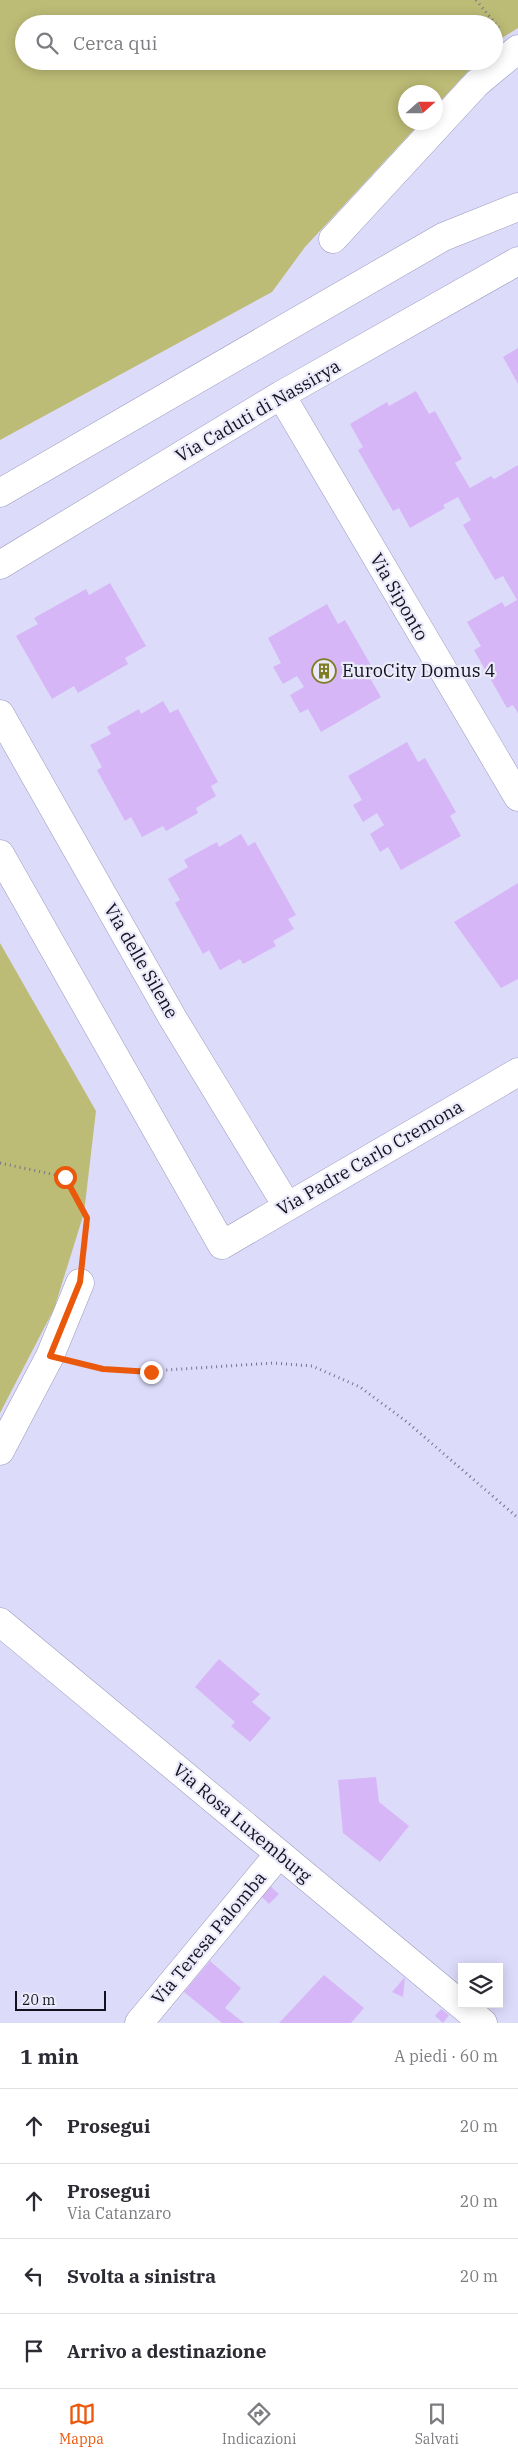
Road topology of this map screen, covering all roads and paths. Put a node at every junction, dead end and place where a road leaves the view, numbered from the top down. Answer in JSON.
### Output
{"nodes":[{"id":1,"x":476,"y":0,"type":"edge"},
{"id":2,"x":489,"y":15,"type":"edge"},
{"id":3,"x":503,"y":32,"type":"edge"},
{"id":4,"x":517,"y":49,"type":"edge"},
{"id":5,"x":503,"y":61,"type":"edge"},
{"id":6,"x":492,"y":70,"type":"edge"},
{"id":7,"x":518,"y":207,"type":"edge"},
{"id":8,"x":333,"y":239,"type":"dead end"},
{"id":9,"x":518,"y":261,"type":"edge"},
{"id":10,"x":281,"y":395,"type":"junction"},
{"id":11,"x":0,"y":493,"type":"edge"},
{"id":12,"x":0,"y":565,"type":"edge"},
{"id":13,"x":0,"y":714,"type":"edge"},
{"id":14,"x":518,"y":797,"type":"edge"},
{"id":15,"x":0,"y":854,"type":"edge"},
{"id":16,"x":518,"y":1072,"type":"edge"},
{"id":17,"x":0,"y":1163,"type":"edge"},
{"id":18,"x":287,"y":1206,"type":"junction"},
{"id":19,"x":80,"y":1282,"type":"joint"},
{"id":20,"x":50,"y":1356,"type":"junction"},
{"id":21,"x":0,"y":1451,"type":"edge"},
{"id":22,"x":518,"y":1518,"type":"edge"},
{"id":23,"x":0,"y":1622,"type":"edge"},
{"id":24,"x":279,"y":1854,"type":"junction"},
{"id":25,"x":139,"y":2023,"type":"edge"},
{"id":26,"x":483,"y":2023,"type":"edge"}],
"edges":[{"from":1,"to":2,"type":"path"},
{"from":3,"to":4,"type":"path"},
{"from":4,"to":5,"type":"street"},
{"from":6,"to":8,"type":"street"},
{"from":7,"to":11,"type":"street"},
{"from":9,"to":10,"type":"street","name":"Via Caduti di Nassirya"},
{"from":10,"to":12,"type":"street","name":"Via Caduti di Nassirya"},
{"from":10,"to":14,"type":"street","name":"Via Siponto"},
{"from":13,"to":18,"type":"street","name":"Via delle Silene"},
{"from":15,"to":18,"type":"street","name":"Via Padre Carlo Cremona"},
{"from":16,"to":18,"type":"street","name":"Via Padre Carlo Cremona"},
{"from":17,"to":19,"type":"path"},
{"from":19,"to":20,"type":"street"},
{"from":20,"to":21,"type":"street"},
{"from":20,"to":22,"type":"path"},
{"from":23,"to":24,"type":"street","name":"Via Rosa Luxemburg"},
{"from":24,"to":25,"type":"street","name":"Via Teresa Palomba"},
{"from":24,"to":26,"type":"street","name":"Via Rosa Luxemburg"}]}
